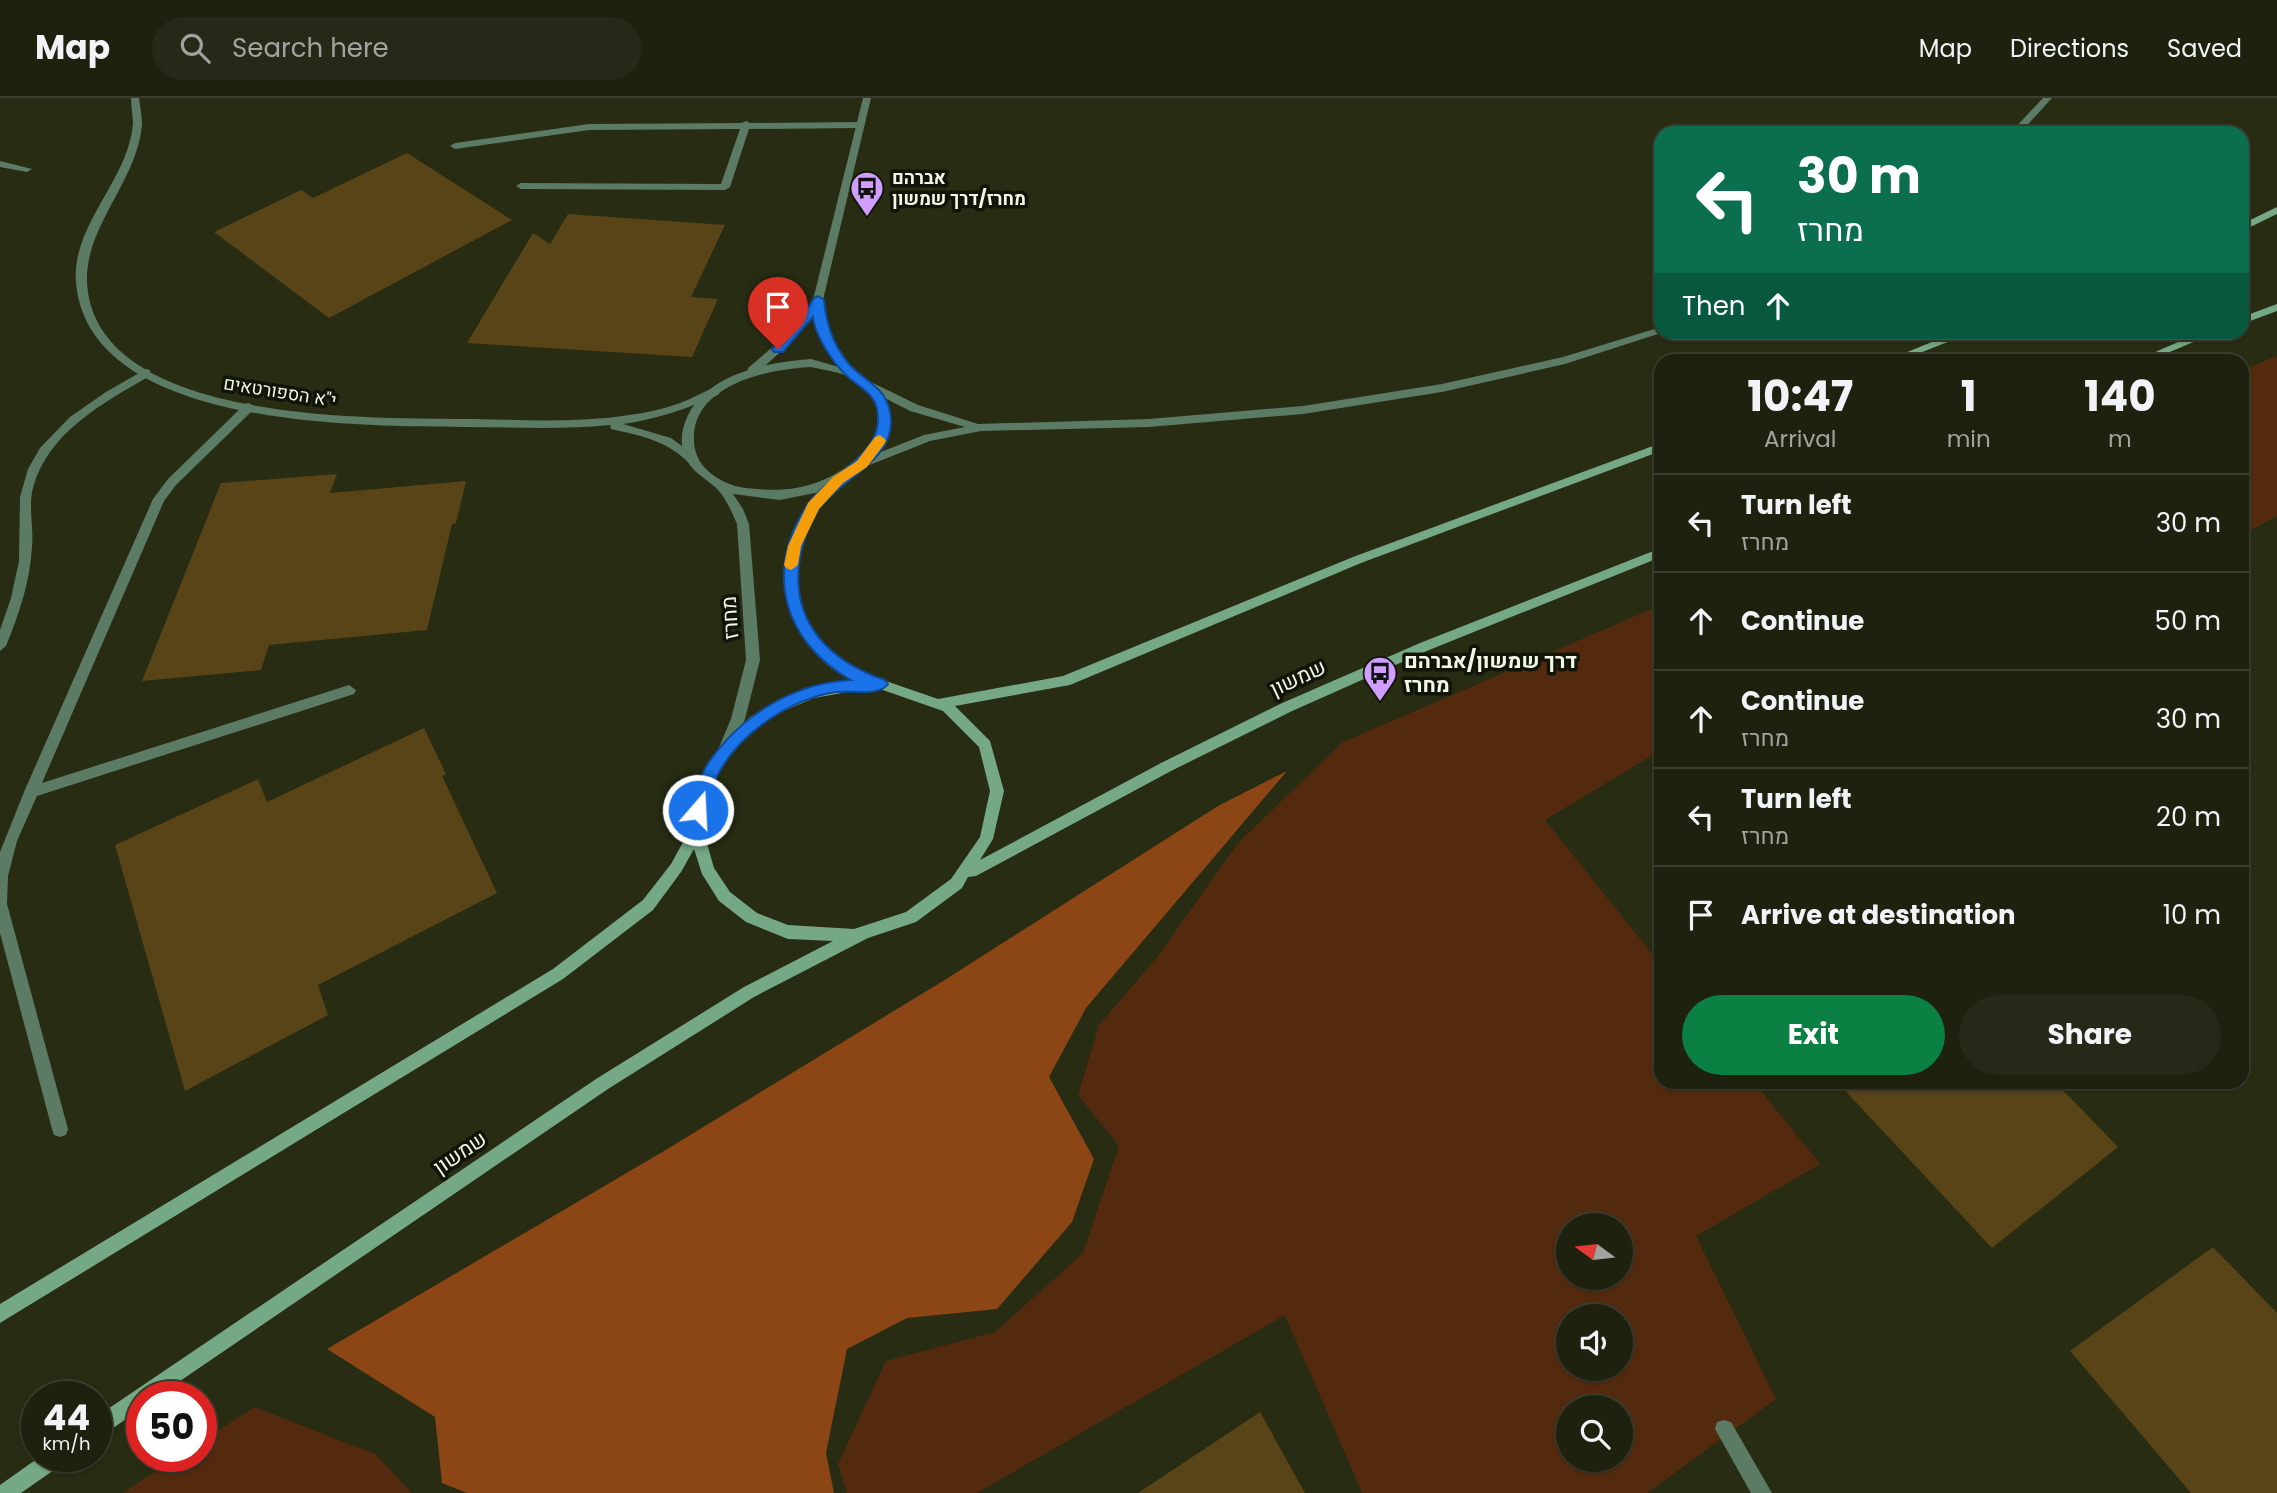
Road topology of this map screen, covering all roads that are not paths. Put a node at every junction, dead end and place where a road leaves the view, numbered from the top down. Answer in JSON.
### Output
{"nodes":[{"id":1,"x":135,"y":98,"type":"edge"},
{"id":2,"x":867,"y":98,"type":"edge"},
{"id":3,"x":2048,"y":98,"type":"edge"},
{"id":4,"x":746,"y":124,"type":"junction"},
{"id":5,"x":860,"y":125,"type":"junction"},
{"id":6,"x":2022,"y":126,"type":"edge"},
{"id":7,"x":455,"y":146,"type":"dead end"},
{"id":8,"x":0,"y":164,"type":"edge"},
{"id":9,"x":27,"y":169,"type":"dead end"},
{"id":10,"x":521,"y":186,"type":"dead end"},
{"id":11,"x":2277,"y":210,"type":"edge"},
{"id":12,"x":2249,"y":224,"type":"edge"},
{"id":13,"x":818,"y":300,"type":"junction"},
{"id":14,"x":2277,"y":307,"type":"edge"},
{"id":15,"x":2249,"y":318,"type":"edge"},
{"id":16,"x":1654,"y":332,"type":"edge"},
{"id":17,"x":1947,"y":340,"type":"edge"},
{"id":18,"x":2192,"y":340,"type":"edge"},
{"id":19,"x":1909,"y":354,"type":"edge"},
{"id":20,"x":2156,"y":354,"type":"edge"},
{"id":21,"x":752,"y":371,"type":"junction"},
{"id":22,"x":146,"y":373,"type":"junction"},
{"id":23,"x":851,"y":373,"type":"junction"},
{"id":24,"x":871,"y":386,"type":"junction"},
{"id":25,"x":716,"y":391,"type":"junction"},
{"id":26,"x":249,"y":407,"type":"junction"},
{"id":27,"x":600,"y":424,"type":"junction"},
{"id":28,"x":981,"y":427,"type":"junction"},
{"id":29,"x":1654,"y":450,"type":"edge"},
{"id":30,"x":693,"y":460,"type":"junction"},
{"id":31,"x":862,"y":464,"type":"junction"},
{"id":32,"x":838,"y":480,"type":"junction"},
{"id":33,"x":718,"y":484,"type":"junction"},
{"id":34,"x":1654,"y":555,"type":"edge"},
{"id":35,"x":0,"y":646,"type":"edge"},
{"id":36,"x":880,"y":684,"type":"junction"},
{"id":37,"x":349,"y":690,"type":"dead end"},
{"id":38,"x":942,"y":703,"type":"junction"},
{"id":39,"x":724,"y":752,"type":"junction"},
{"id":40,"x":31,"y":792,"type":"junction"},
{"id":41,"x":696,"y":830,"type":"junction"},
{"id":42,"x":967,"y":875,"type":"junction"},
{"id":43,"x":0,"y":905,"type":"edge"},
{"id":44,"x":862,"y":934,"type":"junction"},
{"id":45,"x":60,"y":1129,"type":"dead end"},
{"id":46,"x":0,"y":1314,"type":"edge"},
{"id":47,"x":112,"y":1417,"type":"edge"},
{"id":48,"x":1724,"y":1429,"type":"dead end"},
{"id":49,"x":35,"y":1472,"type":"edge"},
{"id":50,"x":5,"y":1493,"type":"edge"},
{"id":51,"x":1762,"y":1493,"type":"edge"}],
"edges":[{"from":1,"to":22,"type":"street","name":"י\"א הספורטאים"},
{"from":2,"to":5,"type":"street"},
{"from":3,"to":6,"type":"street"},
{"from":4,"to":5,"type":"street"},
{"from":4,"to":7,"type":"street"},
{"from":4,"to":10,"type":"street"},
{"from":5,"to":13,"type":"street"},
{"from":8,"to":9,"type":"street"},
{"from":11,"to":12,"type":"main road"},
{"from":13,"to":21,"type":"street"},
{"from":13,"to":23,"type":"street"},
{"from":14,"to":15,"type":"main road"},
{"from":16,"to":28,"type":"street"},
{"from":17,"to":19,"type":"main road"},
{"from":18,"to":20,"type":"main road"},
{"from":21,"to":23,"type":"street"},
{"from":21,"to":25,"type":"street"},
{"from":22,"to":26,"type":"street","name":"י\"א הספורטאים"},
{"from":22,"to":35,"type":"street"},
{"from":23,"to":24,"type":"street"},
{"from":24,"to":28,"type":"street"},
{"from":24,"to":31,"type":"street"},
{"from":25,"to":27,"type":"street"},
{"from":25,"to":30,"type":"street"},
{"from":26,"to":27,"type":"street","name":"י\"א הספורטאים"},
{"from":26,"to":40,"type":"street"},
{"from":27,"to":30,"type":"street"},
{"from":28,"to":31,"type":"street"},
{"from":29,"to":38,"type":"main road"},
{"from":30,"to":33,"type":"street"},
{"from":31,"to":32,"type":"street"},
{"from":32,"to":33,"type":"street"},
{"from":32,"to":36,"type":"street"},
{"from":33,"to":39,"type":"street","name":"מחרז"},
{"from":34,"to":42,"type":"main road","name":"שמשון"},
{"from":36,"to":38,"type":"main road"},
{"from":36,"to":39,"type":"main road"},
{"from":37,"to":40,"type":"street"},
{"from":38,"to":42,"type":"main road"},
{"from":39,"to":41,"type":"main road"},
{"from":40,"to":43,"type":"street"},
{"from":41,"to":44,"type":"main road"},
{"from":41,"to":46,"type":"main road"},
{"from":42,"to":44,"type":"main road"},
{"from":43,"to":45,"type":"street"},
{"from":44,"to":47,"type":"main road","name":"שמשון"},
{"from":48,"to":51,"type":"street"},
{"from":49,"to":50,"type":"main road"}]}
